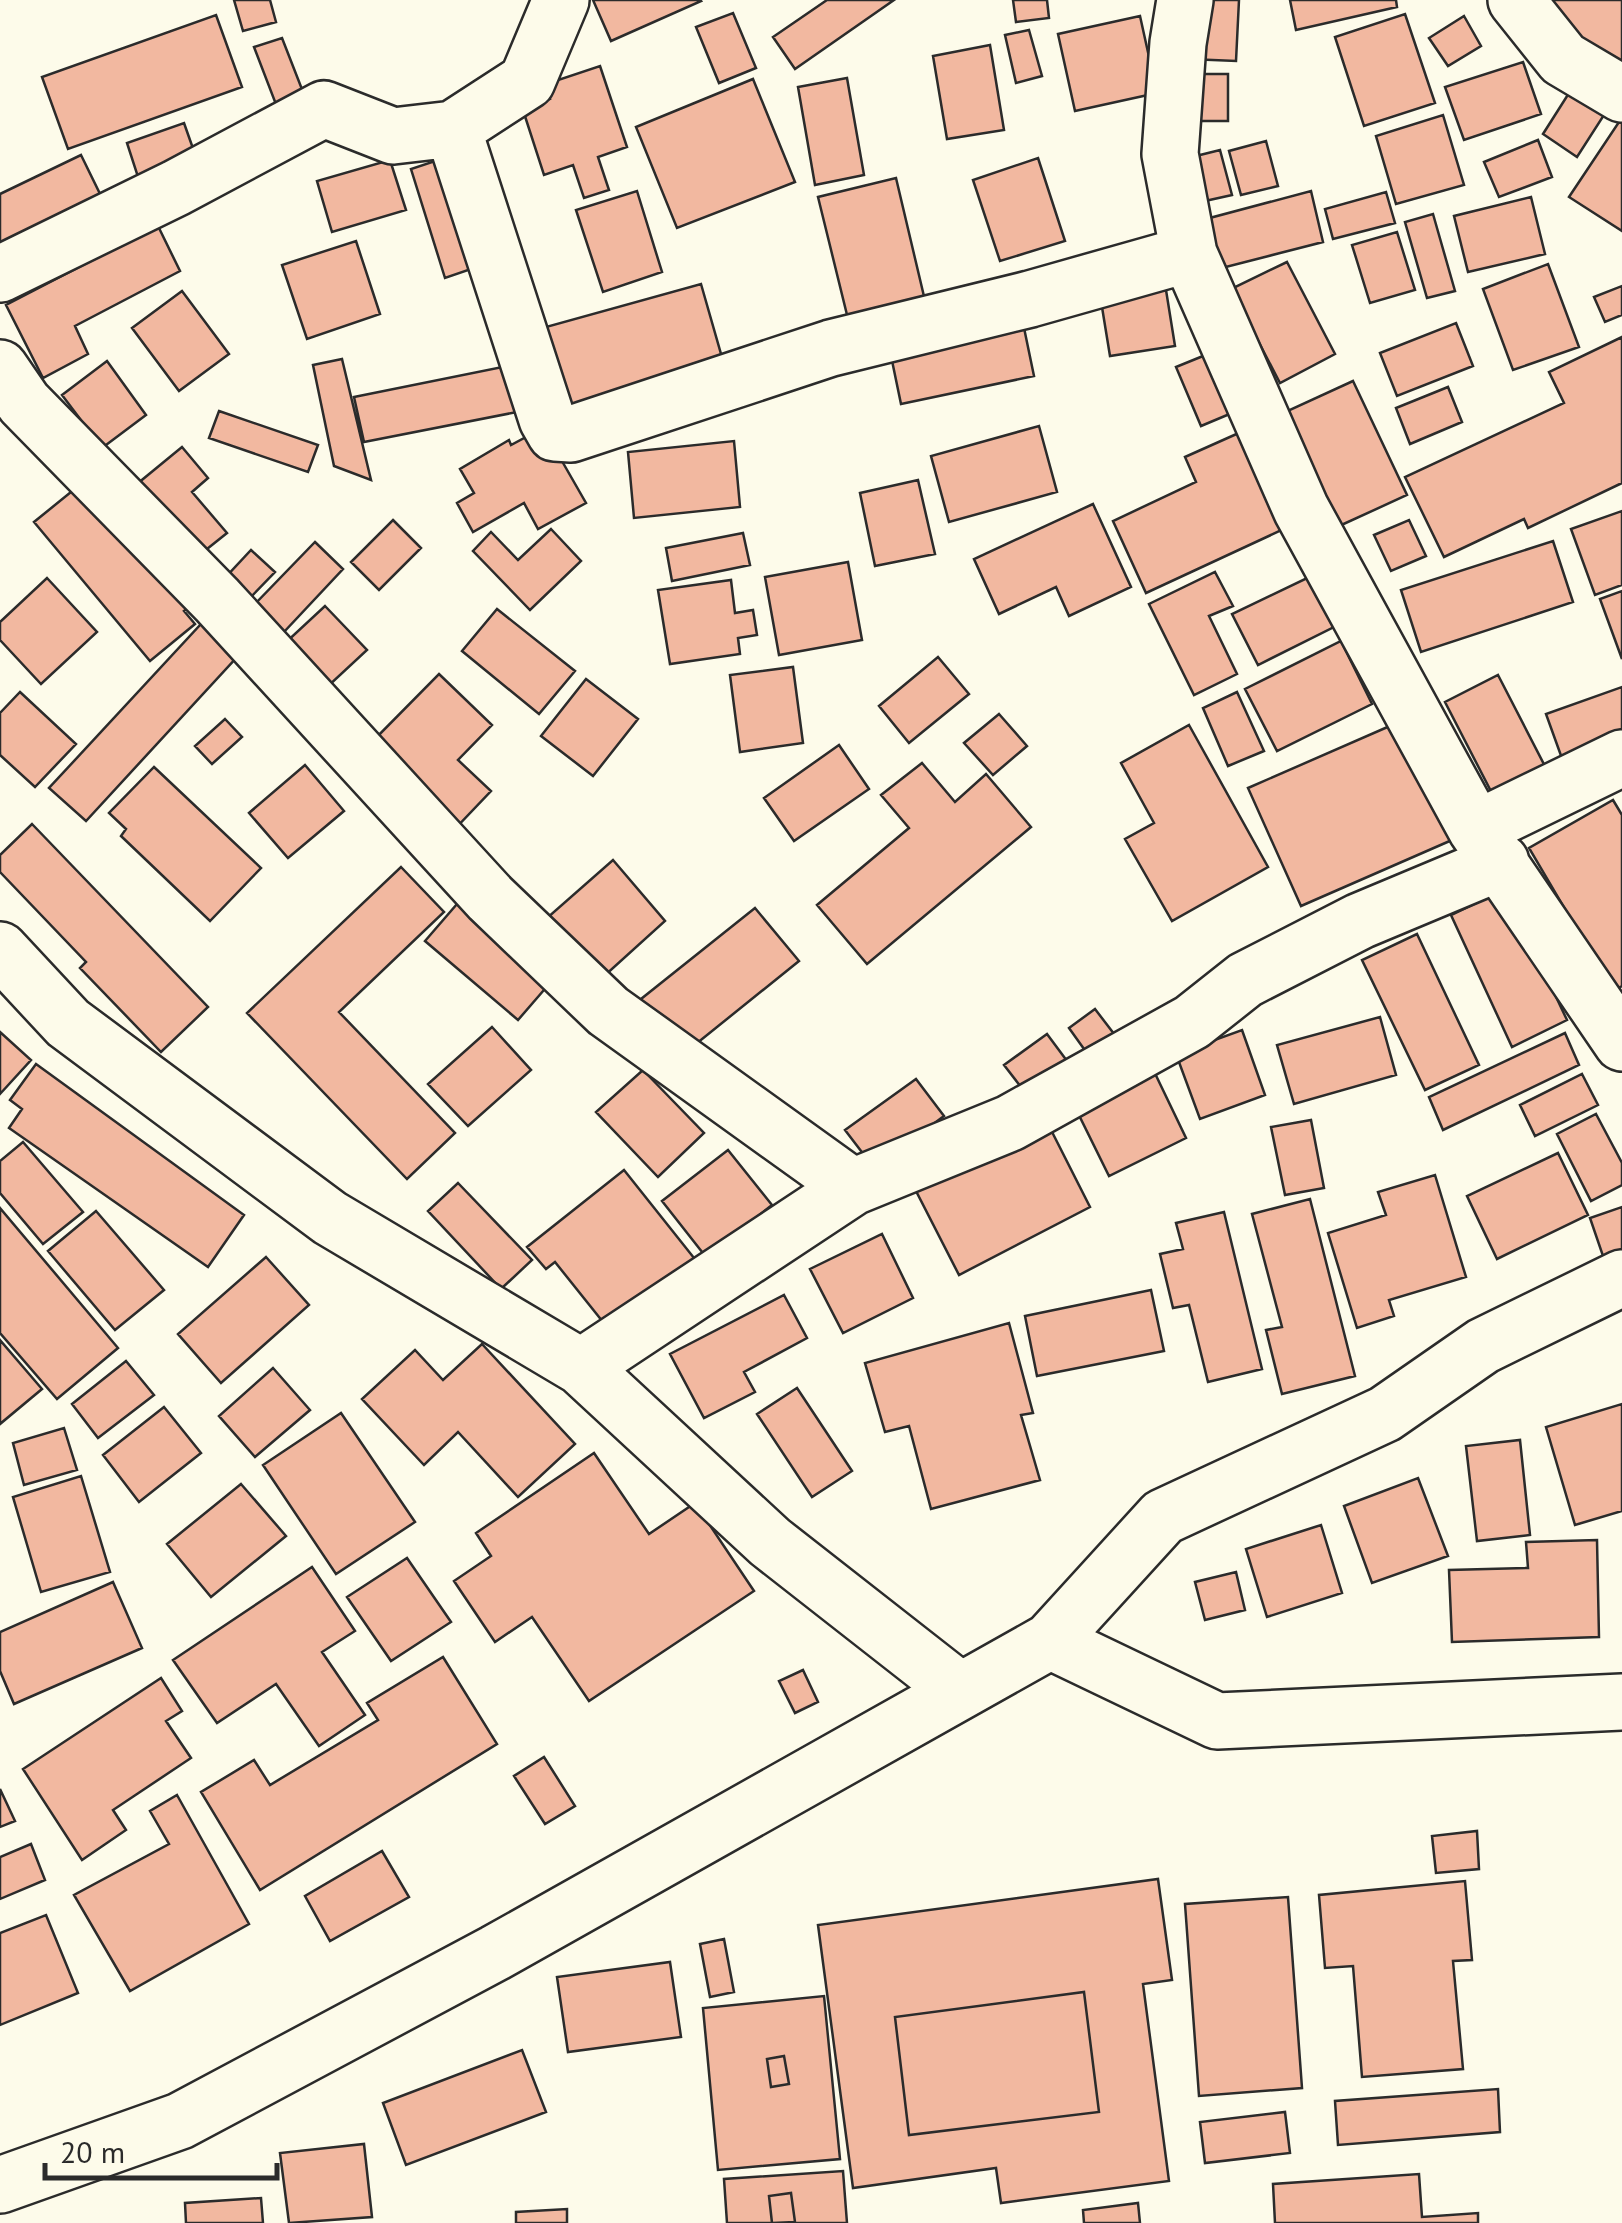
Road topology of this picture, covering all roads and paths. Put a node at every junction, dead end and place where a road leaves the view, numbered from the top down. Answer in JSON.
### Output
{"nodes":[{"id":1,"x":561,"y":0,"type":"edge"},
{"id":2,"x":1184,"y":0,"type":"edge"},
{"id":3,"x":1516,"y":0,"type":"edge"},
{"id":4,"x":1622,"y":94,"type":"edge"},
{"id":5,"x":453,"y":129,"type":"junction"},
{"id":6,"x":1189,"y":254,"type":"junction"},
{"id":7,"x":0,"y":274,"type":"edge"},
{"id":8,"x":0,"y":368,"type":"edge"},
{"id":9,"x":1622,"y":758,"type":"edge"},
{"id":10,"x":1489,"y":846,"type":"junction"},
{"id":11,"x":0,"y":950,"type":"edge"},
{"id":12,"x":1622,"y":1043,"type":"edge"},
{"id":13,"x":854,"y":1186,"type":"junction"},
{"id":14,"x":1622,"y":1278,"type":"edge"},
{"id":15,"x":581,"y":1367,"type":"junction"},
{"id":16,"x":1050,"y":1640,"type":"junction"},
{"id":17,"x":959,"y":1690,"type":"junction"},
{"id":18,"x":1622,"y":1702,"type":"edge"},
{"id":19,"x":0,"y":2185,"type":"edge"}],
"edges":[{"from":1,"to":5,"type":"street"},
{"from":2,"to":6,"type":"street"},
{"from":3,"to":4,"type":"street"},
{"from":5,"to":6,"type":"street"},
{"from":5,"to":7,"type":"street"},
{"from":6,"to":10,"type":"street"},
{"from":8,"to":13,"type":"street"},
{"from":9,"to":10,"type":"street"},
{"from":10,"to":12,"type":"street"},
{"from":10,"to":13,"type":"street"},
{"from":11,"to":15,"type":"street"},
{"from":13,"to":15,"type":"street"},
{"from":14,"to":16,"type":"street"},
{"from":15,"to":17,"type":"street"},
{"from":16,"to":17,"type":"street"},
{"from":16,"to":18,"type":"street"},
{"from":17,"to":19,"type":"street"}]}
